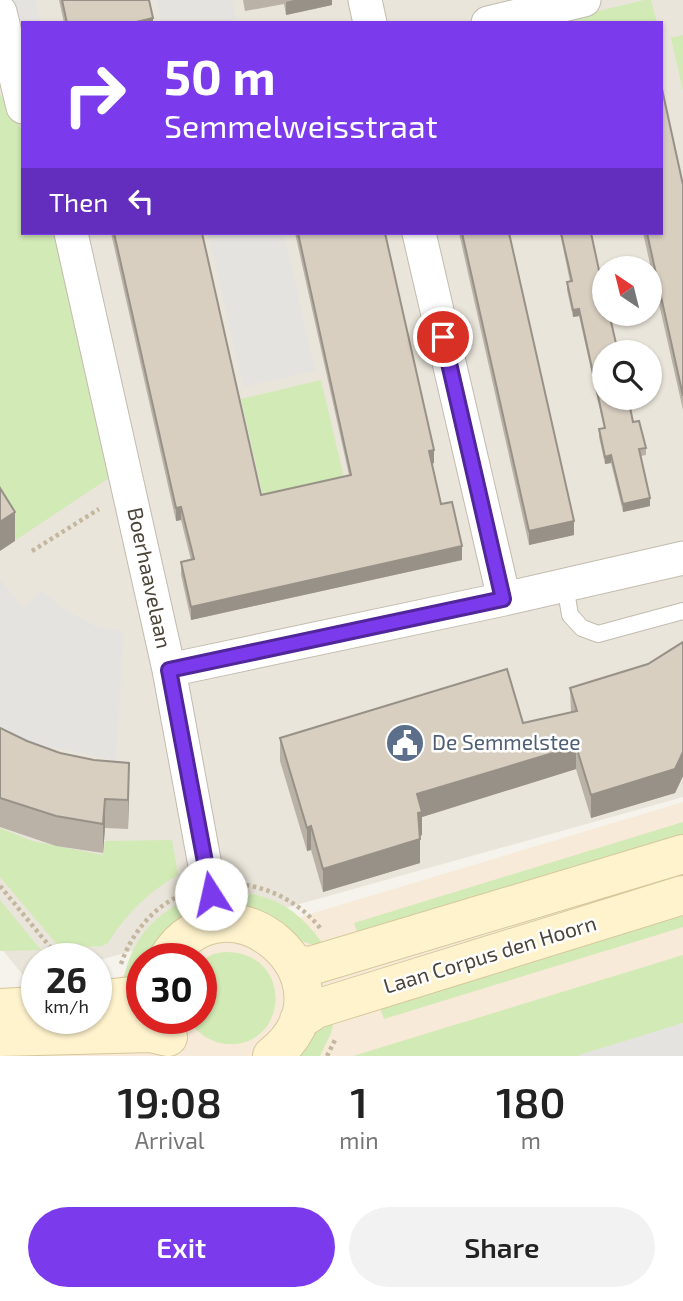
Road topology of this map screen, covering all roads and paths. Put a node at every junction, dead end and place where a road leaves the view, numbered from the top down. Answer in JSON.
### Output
{"nodes":[{"id":1,"x":365,"y":0,"type":"edge"},
{"id":2,"x":584,"y":0,"type":"edge"},
{"id":3,"x":0,"y":12,"type":"edge"},
{"id":4,"x":370,"y":21,"type":"edge"},
{"id":5,"x":496,"y":21,"type":"edge"},
{"id":6,"x":21,"y":99,"type":"edge"},
{"id":7,"x":71,"y":235,"type":"edge"},
{"id":8,"x":419,"y":235,"type":"edge"},
{"id":9,"x":130,"y":489,"type":"junction"},
{"id":10,"x":32,"y":551,"type":"dead end"},
{"id":11,"x":683,"y":558,"type":"edge"},
{"id":12,"x":565,"y":585,"type":"junction"},
{"id":13,"x":503,"y":599,"type":"junction"},
{"id":14,"x":683,"y":611,"type":"edge"},
{"id":15,"x":169,"y":670,"type":"junction"},
{"id":16,"x":683,"y":854,"type":"edge"},
{"id":17,"x":0,"y":886,"type":"edge"},
{"id":18,"x":683,"y":895,"type":"edge"},
{"id":19,"x":216,"y":925,"type":"junction"},
{"id":20,"x":47,"y":943,"type":"edge"},
{"id":21,"x":181,"y":943,"type":"edge"},
{"id":22,"x":295,"y":964,"type":"junction"},
{"id":23,"x":21,"y":1007,"type":"edge"},
{"id":24,"x":0,"y":1008,"type":"edge"},
{"id":25,"x":299,"y":1020,"type":"junction"},
{"id":26,"x":0,"y":1037,"type":"edge"},
{"id":27,"x":172,"y":1037,"type":"edge"},
{"id":28,"x":336,"y":1039,"type":"dead end"},
{"id":29,"x":0,"y":1051,"type":"edge"},
{"id":30,"x":13,"y":1056,"type":"edge"},
{"id":31,"x":272,"y":1056,"type":"edge"},
{"id":32,"x":327,"y":1056,"type":"edge"}],
"edges":[{"from":1,"to":4,"type":"street"},
{"from":2,"to":5,"type":"street"},
{"from":3,"to":6,"type":"street"},
{"from":7,"to":9,"type":"street","name":"Boerhaavelaan"},
{"from":8,"to":13,"type":"street"},
{"from":9,"to":10,"type":"path"},
{"from":9,"to":15,"type":"street","name":"Boerhaavelaan"},
{"from":11,"to":12,"type":"street"},
{"from":12,"to":13,"type":"street"},
{"from":12,"to":14,"type":"lane"},
{"from":13,"to":15,"type":"street"},
{"from":15,"to":19,"type":"street","name":"Boerhaavelaan"},
{"from":16,"to":22,"type":"main road","name":"Laan Corpus den Hoorn"},
{"from":17,"to":20,"type":"path"},
{"from":18,"to":25,"type":"main road","name":"Laan Corpus den Hoorn"},
{"from":19,"to":21,"type":"main road"},
{"from":19,"to":22,"type":"main road"},
{"from":22,"to":25,"type":"main road"},
{"from":23,"to":24,"type":"main road"},
{"from":25,"to":31,"type":"main road"},
{"from":26,"to":27,"type":"main road"},
{"from":28,"to":32,"type":"path"},
{"from":29,"to":30,"type":"main road"}]}
